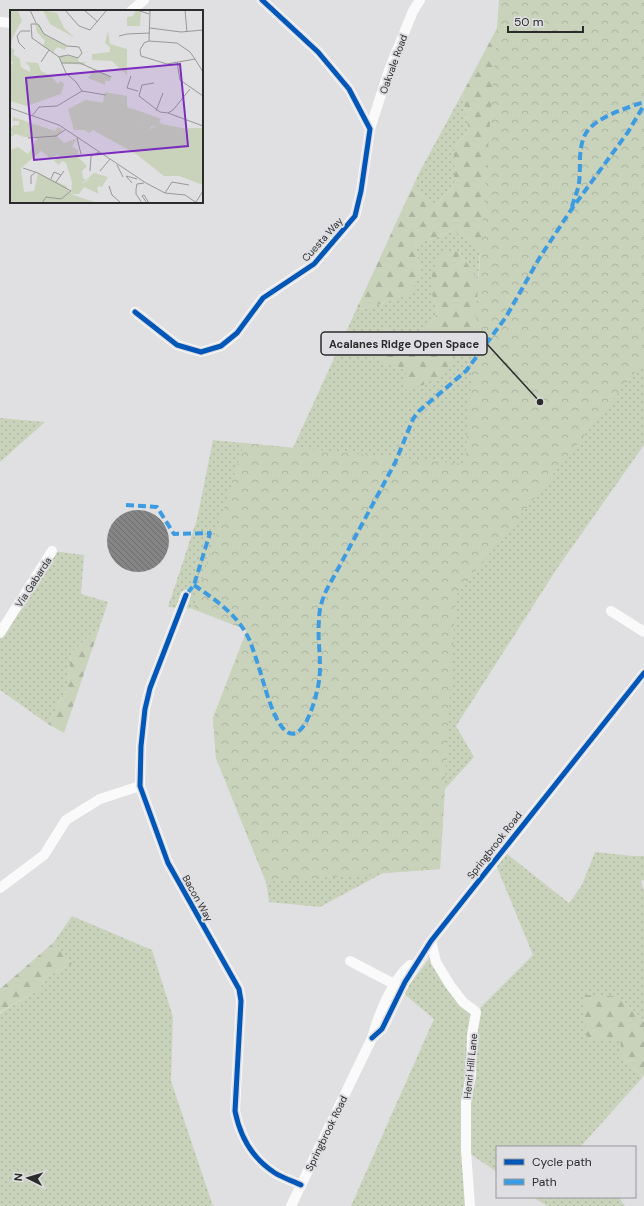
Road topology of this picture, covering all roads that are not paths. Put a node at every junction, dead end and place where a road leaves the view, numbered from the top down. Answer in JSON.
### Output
{"nodes":[{"id":1,"x":144,"y":0,"type":"edge"},
{"id":2,"x":262,"y":0,"type":"edge"},
{"id":3,"x":420,"y":0,"type":"edge"},
{"id":4,"x":132,"y":10,"type":"edge"},
{"id":5,"x":0,"y":22,"type":"edge"},
{"id":6,"x":10,"y":23,"type":"edge"},
{"id":7,"x":370,"y":129,"type":"junction"},
{"id":8,"x":135,"y":312,"type":"dead end"},
{"id":9,"x":52,"y":551,"type":"dead end"},
{"id":10,"x":186,"y":595,"type":"dead end"},
{"id":11,"x":611,"y":611,"type":"dead end"},
{"id":12,"x":644,"y":632,"type":"edge"},
{"id":13,"x":0,"y":633,"type":"edge"},
{"id":14,"x":644,"y":672,"type":"edge"},
{"id":15,"x":140,"y":786,"type":"junction"},
{"id":16,"x":0,"y":888,"type":"edge"},
{"id":17,"x":431,"y":941,"type":"junction"},
{"id":18,"x":420,"y":956,"type":"junction"},
{"id":19,"x":350,"y":961,"type":"dead end"},
{"id":20,"x":394,"y":984,"type":"junction"},
{"id":21,"x":372,"y":1038,"type":"junction"},
{"id":22,"x":301,"y":1185,"type":"junction"},
{"id":23,"x":291,"y":1206,"type":"edge"},
{"id":24,"x":470,"y":1206,"type":"edge"}],
"edges":[{"from":1,"to":4,"type":"street"},
{"from":2,"to":7,"type":"street"},
{"from":3,"to":7,"type":"street","name":"Oakvale Road"},
{"from":5,"to":6,"type":"street"},
{"from":7,"to":8,"type":"street","name":"Cuesta Way"},
{"from":9,"to":13,"type":"street","name":"Via Gabarda"},
{"from":10,"to":15,"type":"street","name":"Bacon Way"},
{"from":11,"to":12,"type":"street"},
{"from":14,"to":17,"type":"street","name":"Springbrook Road"},
{"from":15,"to":16,"type":"street"},
{"from":15,"to":22,"type":"street","name":"Bacon Way"},
{"from":17,"to":18,"type":"street","name":"Springbrook Road"},
{"from":17,"to":24,"type":"street","name":"Henri Hill Lane"},
{"from":18,"to":20,"type":"street","name":"Springbrook Road"},
{"from":18,"to":21,"type":"street","name":"Springbrook Road"},
{"from":19,"to":20,"type":"street"},
{"from":20,"to":21,"type":"street","name":"Springbrook Road"},
{"from":21,"to":22,"type":"street","name":"Springbrook Road"},
{"from":22,"to":23,"type":"street","name":"Springbrook Road"}]}
